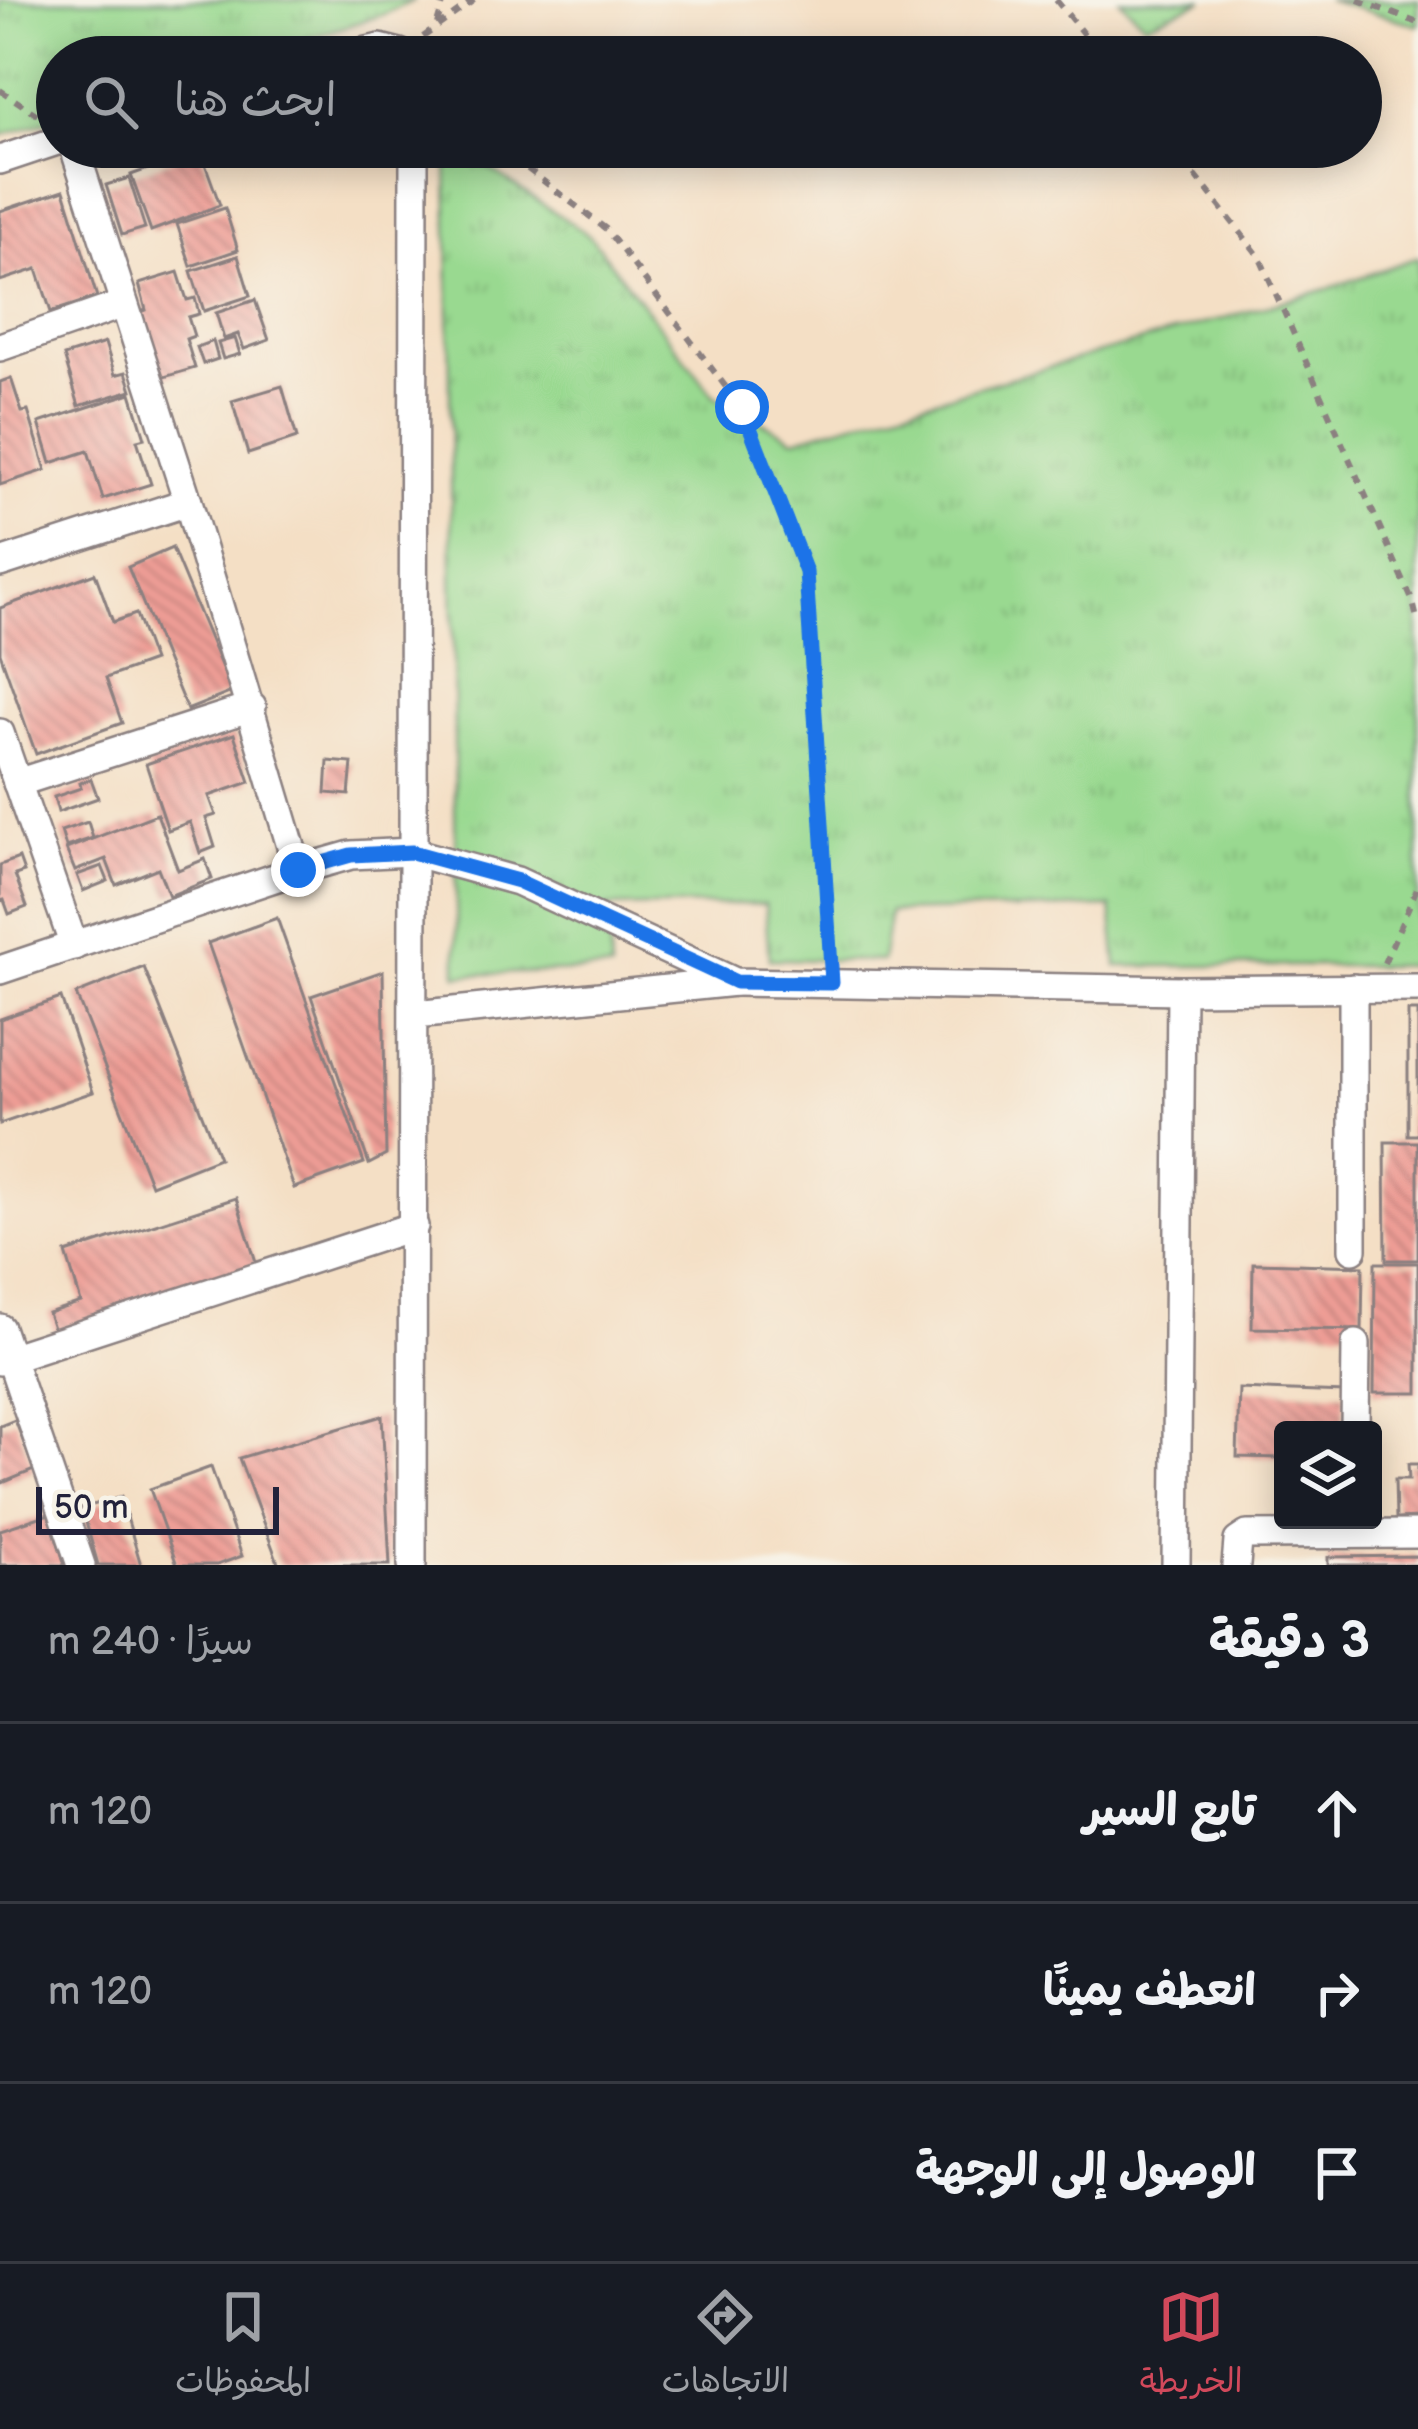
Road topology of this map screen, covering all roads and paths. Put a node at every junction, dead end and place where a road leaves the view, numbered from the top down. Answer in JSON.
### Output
{"nodes":[{"id":1,"x":444,"y":0,"type":"edge"},
{"id":2,"x":474,"y":0,"type":"edge"},
{"id":3,"x":1056,"y":0,"type":"edge"},
{"id":4,"x":1358,"y":0,"type":"edge"},
{"id":5,"x":1418,"y":23,"type":"edge"},
{"id":6,"x":436,"y":27,"type":"junction"},
{"id":7,"x":425,"y":36,"type":"edge"},
{"id":8,"x":1085,"y":36,"type":"edge"},
{"id":9,"x":0,"y":90,"type":"edge"},
{"id":10,"x":36,"y":114,"type":"edge"},
{"id":11,"x":36,"y":148,"type":"edge"},
{"id":12,"x":0,"y":160,"type":"edge"},
{"id":13,"x":81,"y":168,"type":"edge"},
{"id":14,"x":414,"y":168,"type":"edge"},
{"id":15,"x":526,"y":168,"type":"edge"},
{"id":16,"x":1190,"y":168,"type":"edge"},
{"id":17,"x":124,"y":304,"type":"junction"},
{"id":18,"x":0,"y":347,"type":"edge"},
{"id":19,"x":188,"y":502,"type":"junction"},
{"id":20,"x":0,"y":563,"type":"edge"},
{"id":21,"x":1418,"y":622,"type":"edge"},
{"id":22,"x":252,"y":707,"type":"junction"},
{"id":23,"x":0,"y":733,"type":"edge"},
{"id":24,"x":17,"y":783,"type":"junction"},
{"id":25,"x":412,"y":852,"type":"junction"},
{"id":26,"x":298,"y":870,"type":"junction"},
{"id":27,"x":1418,"y":886,"type":"edge"},
{"id":28,"x":74,"y":946,"type":"junction"},
{"id":29,"x":0,"y":970,"type":"edge"},
{"id":30,"x":736,"y":982,"type":"junction"},
{"id":31,"x":832,"y":983,"type":"junction"},
{"id":32,"x":1363,"y":988,"type":"junction"},
{"id":33,"x":1418,"y":988,"type":"edge"},
{"id":34,"x":1181,"y":990,"type":"junction"},
{"id":35,"x":415,"y":1015,"type":"junction"},
{"id":36,"x":414,"y":1226,"type":"junction"},
{"id":37,"x":1353,"y":1249,"type":"dead end"},
{"id":38,"x":0,"y":1328,"type":"edge"},
{"id":39,"x":1355,"y":1343,"type":"dead end"},
{"id":40,"x":5,"y":1359,"type":"edge"},
{"id":41,"x":1355,"y":1421,"type":"edge"},
{"id":42,"x":1327,"y":1529,"type":"edge"},
{"id":43,"x":1372,"y":1529,"type":"edge"},
{"id":44,"x":1418,"y":1534,"type":"edge"},
{"id":45,"x":81,"y":1565,"type":"edge"},
{"id":46,"x":412,"y":1565,"type":"edge"},
{"id":47,"x":1175,"y":1565,"type":"edge"},
{"id":48,"x":1236,"y":1565,"type":"edge"}],
"edges":[{"from":1,"to":6,"type":"path"},
{"from":2,"to":6,"type":"path"},
{"from":3,"to":8,"type":"path"},
{"from":4,"to":5,"type":"path"},
{"from":6,"to":7,"type":"path"},
{"from":9,"to":10,"type":"path"},
{"from":11,"to":12,"type":"street"},
{"from":13,"to":17,"type":"street"},
{"from":14,"to":25,"type":"street"},
{"from":15,"to":31,"type":"path"},
{"from":16,"to":21,"type":"path"},
{"from":17,"to":18,"type":"street"},
{"from":17,"to":19,"type":"street"},
{"from":19,"to":20,"type":"street"},
{"from":19,"to":22,"type":"street"},
{"from":22,"to":24,"type":"street"},
{"from":22,"to":26,"type":"street"},
{"from":23,"to":24,"type":"street"},
{"from":24,"to":28,"type":"street"},
{"from":25,"to":26,"type":"street"},
{"from":25,"to":30,"type":"street"},
{"from":25,"to":35,"type":"street"},
{"from":26,"to":28,"type":"street"},
{"from":27,"to":32,"type":"path"},
{"from":28,"to":29,"type":"street"},
{"from":30,"to":31,"type":"street"},
{"from":30,"to":35,"type":"street"},
{"from":31,"to":34,"type":"street"},
{"from":32,"to":33,"type":"street"},
{"from":32,"to":34,"type":"street"},
{"from":32,"to":37,"type":"street"},
{"from":34,"to":47,"type":"street"},
{"from":35,"to":36,"type":"street"},
{"from":36,"to":40,"type":"street"},
{"from":36,"to":46,"type":"street"},
{"from":38,"to":40,"type":"street"},
{"from":39,"to":41,"type":"street"},
{"from":40,"to":45,"type":"street"},
{"from":42,"to":48,"type":"street"},
{"from":43,"to":44,"type":"street"}]}
